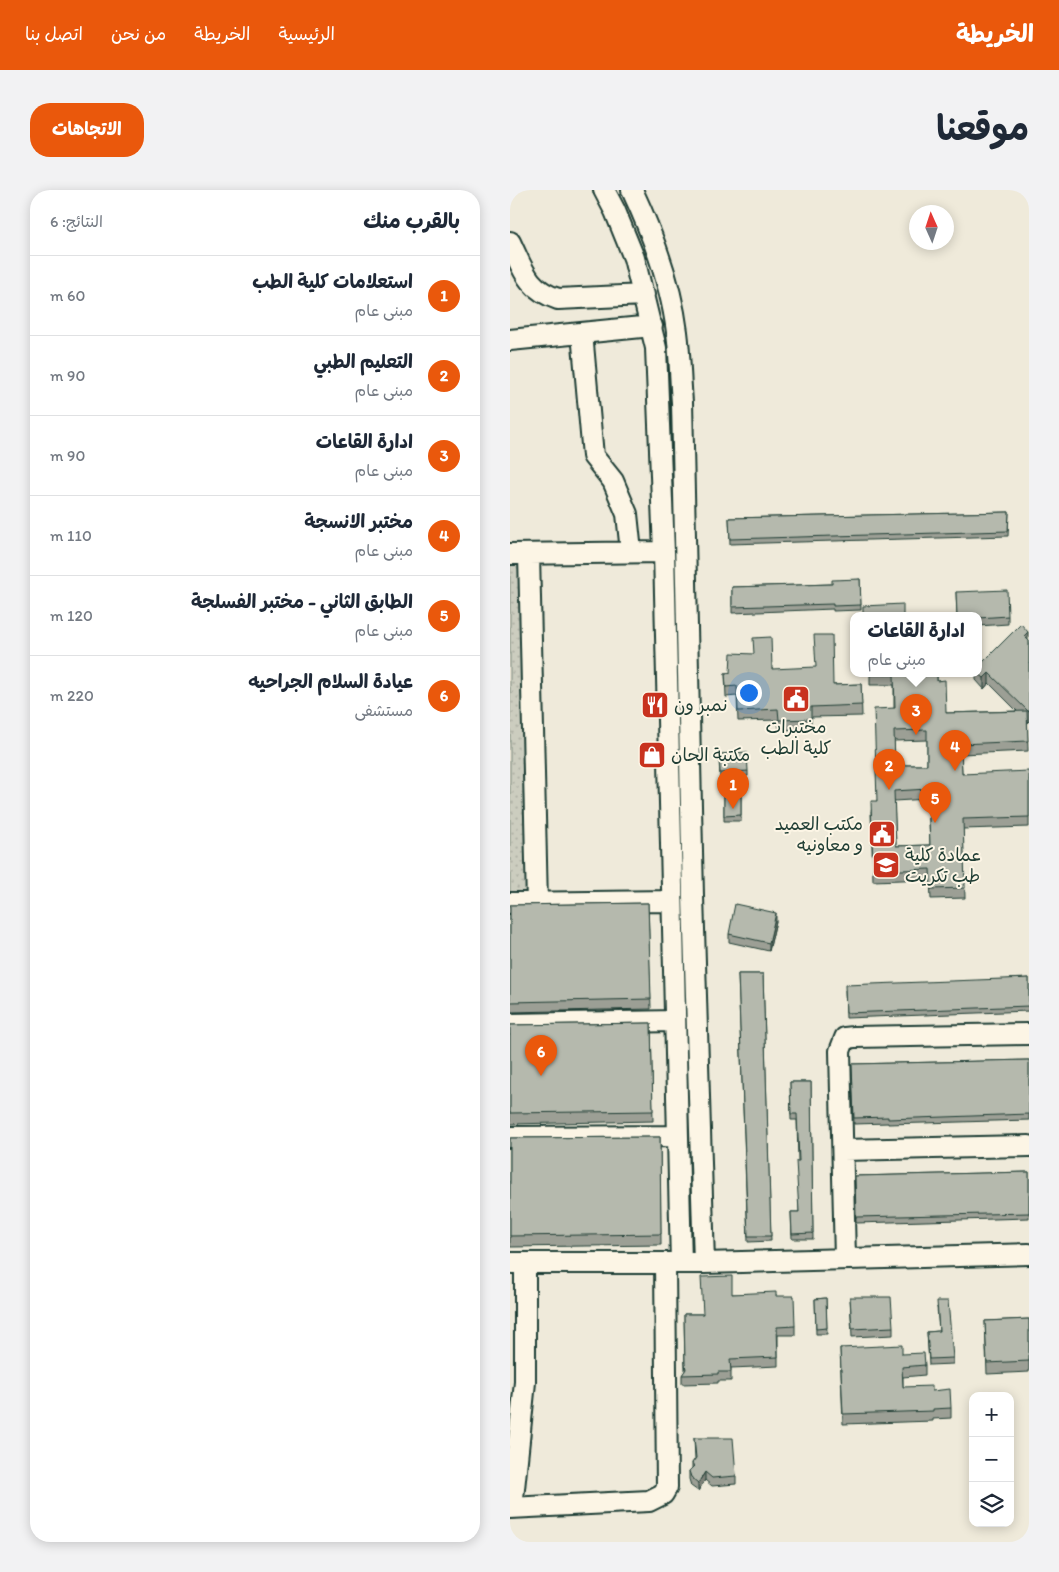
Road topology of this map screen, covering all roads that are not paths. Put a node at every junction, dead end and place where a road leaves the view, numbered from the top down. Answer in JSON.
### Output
{"nodes":[{"id":1,"x":595,"y":190,"type":"edge"},
{"id":2,"x":604,"y":190,"type":"edge"},
{"id":3,"x":632,"y":190,"type":"edge"},
{"id":4,"x":510,"y":242,"type":"edge"},
{"id":5,"x":638,"y":295,"type":"junction"},
{"id":6,"x":652,"y":326,"type":"junction"},
{"id":7,"x":582,"y":333,"type":"junction"},
{"id":8,"x":510,"y":340,"type":"edge"},
{"id":9,"x":681,"y":389,"type":"junction"},
{"id":10,"x":658,"y":390,"type":"junction"},
{"id":11,"x":631,"y":552,"type":"junction"},
{"id":12,"x":664,"y":552,"type":"junction"},
{"id":13,"x":520,"y":554,"type":"edge"},
{"id":14,"x":668,"y":723,"type":"junction"},
{"id":15,"x":689,"y":723,"type":"junction"},
{"id":16,"x":671,"y":901,"type":"junction"},
{"id":17,"x":510,"y":903,"type":"edge"},
{"id":18,"x":538,"y":904,"type":"junction"},
{"id":19,"x":675,"y":1021,"type":"junction"},
{"id":20,"x":510,"y":1024,"type":"edge"},
{"id":21,"x":1029,"y":1034,"type":"edge"},
{"id":22,"x":677,"y":1136,"type":"junction"},
{"id":23,"x":510,"y":1137,"type":"edge"},
{"id":24,"x":1029,"y":1146,"type":"edge"},
{"id":25,"x":842,"y":1150,"type":"junction"},
{"id":26,"x":1029,"y":1254,"type":"edge"},
{"id":27,"x":845,"y":1258,"type":"junction"},
{"id":28,"x":517,"y":1263,"type":"edge"},
{"id":29,"x":673,"y":1263,"type":"junction"},
{"id":30,"x":704,"y":1263,"type":"junction"},
{"id":31,"x":511,"y":1508,"type":"edge"}],
"edges":[{"from":1,"to":5,"type":"street"},
{"from":2,"to":5,"type":"street"},
{"from":3,"to":9,"type":"street"},
{"from":4,"to":5,"type":"street"},
{"from":5,"to":6,"type":"street"},
{"from":6,"to":7,"type":"street"},
{"from":6,"to":10,"type":"street"},
{"from":7,"to":8,"type":"street"},
{"from":7,"to":11,"type":"street"},
{"from":9,"to":10,"type":"street"},
{"from":9,"to":15,"type":"street"},
{"from":10,"to":12,"type":"street"},
{"from":11,"to":12,"type":"street"},
{"from":11,"to":13,"type":"street"},
{"from":12,"to":14,"type":"street"},
{"from":13,"to":18,"type":"street"},
{"from":14,"to":15,"type":"street"},
{"from":14,"to":16,"type":"street"},
{"from":15,"to":30,"type":"street"},
{"from":16,"to":18,"type":"street"},
{"from":16,"to":19,"type":"street"},
{"from":17,"to":18,"type":"street"},
{"from":19,"to":20,"type":"street"},
{"from":19,"to":22,"type":"street"},
{"from":21,"to":25,"type":"street"},
{"from":22,"to":23,"type":"street"},
{"from":22,"to":29,"type":"street"},
{"from":24,"to":25,"type":"street"},
{"from":25,"to":27,"type":"street"},
{"from":26,"to":27,"type":"street"},
{"from":27,"to":30,"type":"street"},
{"from":28,"to":29,"type":"street"},
{"from":28,"to":31,"type":"street"},
{"from":29,"to":30,"type":"street"},
{"from":29,"to":31,"type":"street"}]}
